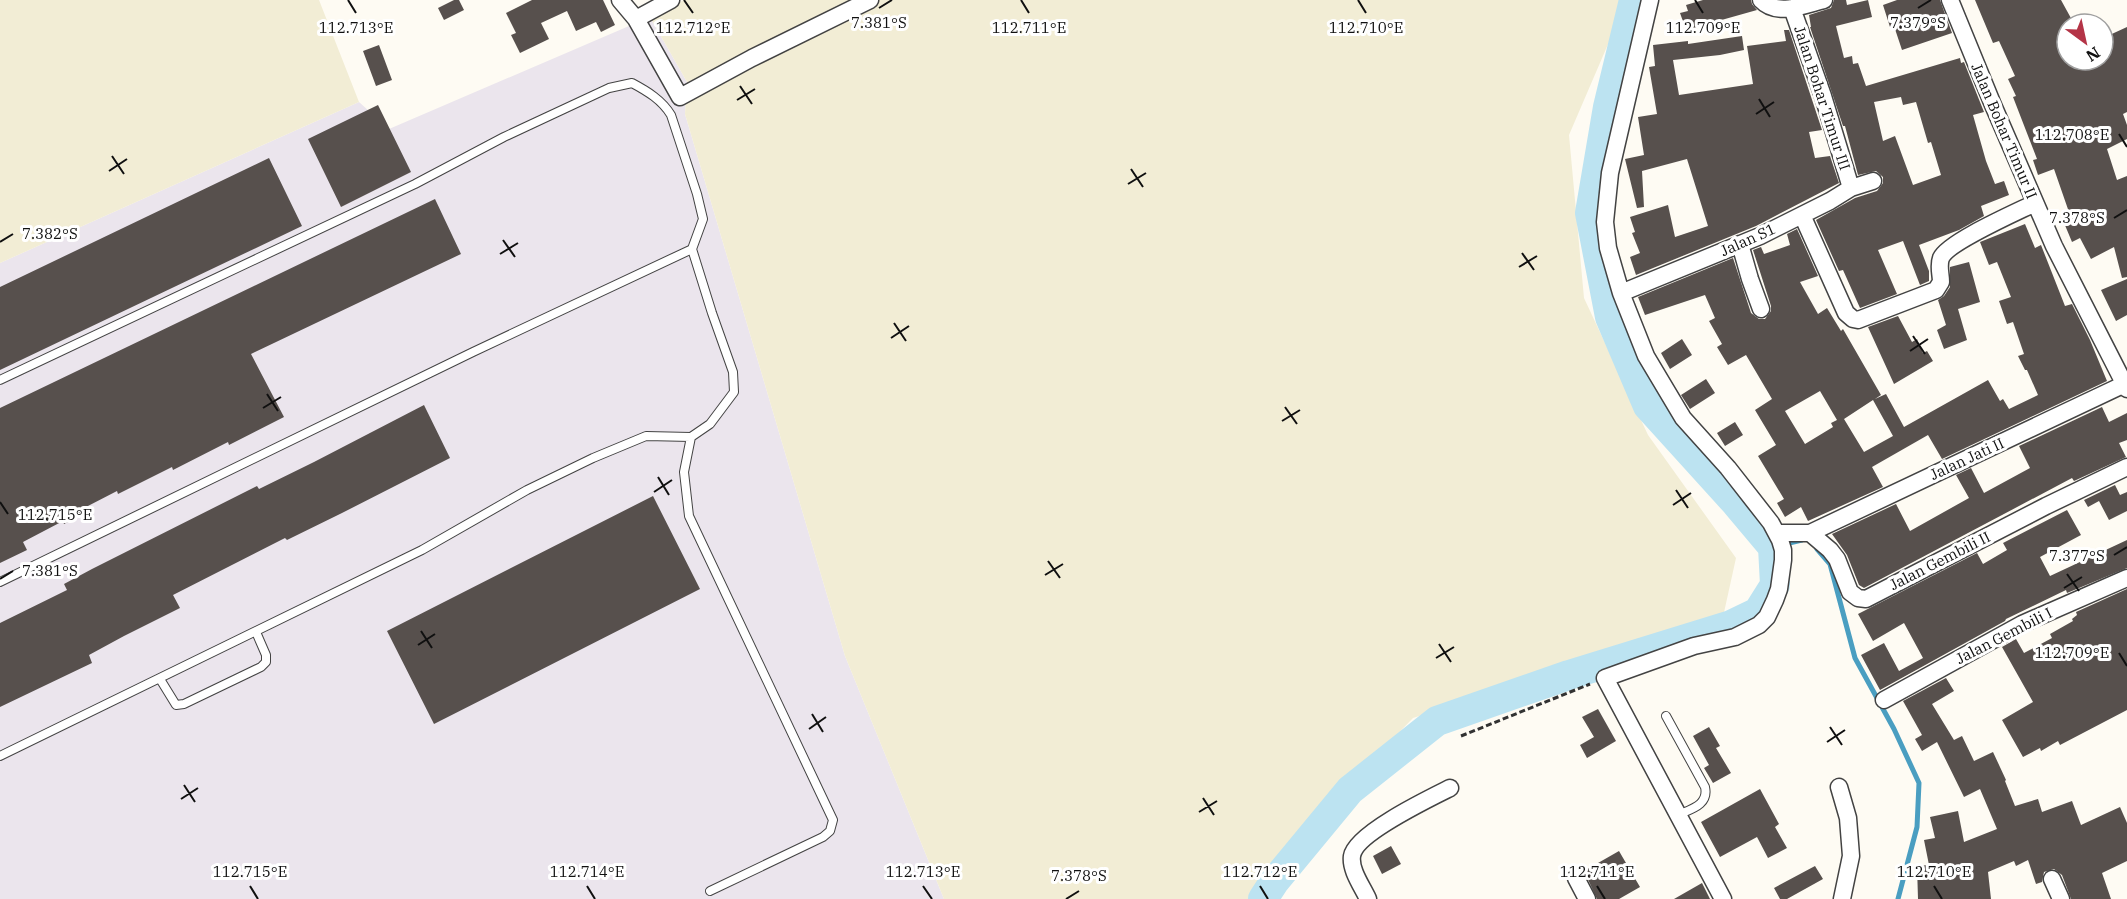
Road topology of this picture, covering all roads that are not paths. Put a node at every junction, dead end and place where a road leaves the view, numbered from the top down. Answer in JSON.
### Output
{"nodes":[{"id":1,"x":620,"y":0,"type":"edge"},
{"id":2,"x":671,"y":0,"type":"edge"},
{"id":3,"x":870,"y":0,"type":"edge"},
{"id":4,"x":1650,"y":0,"type":"edge"},
{"id":5,"x":1761,"y":0,"type":"edge"},
{"id":6,"x":1824,"y":0,"type":"edge"},
{"id":7,"x":1950,"y":0,"type":"edge"},
{"id":8,"x":1792,"y":8,"type":"junction"},
{"id":9,"x":636,"y":19,"type":"junction"},
{"id":10,"x":673,"y":101,"type":"junction"},
{"id":11,"x":1873,"y":181,"type":"dead end"},
{"id":12,"x":1851,"y":188,"type":"junction"},
{"id":13,"x":2035,"y":203,"type":"junction"},
{"id":14,"x":1802,"y":214,"type":"junction"},
{"id":15,"x":1740,"y":244,"type":"junction"},
{"id":16,"x":692,"y":249,"type":"junction"},
{"id":17,"x":1621,"y":293,"type":"junction"},
{"id":18,"x":1761,"y":309,"type":"dead end"},
{"id":19,"x":0,"y":380,"type":"edge"},
{"id":20,"x":2126,"y":385,"type":"edge"},
{"id":21,"x":691,"y":437,"type":"junction"},
{"id":22,"x":2127,"y":467,"type":"edge"},
{"id":23,"x":1810,"y":533,"type":"junction"},
{"id":24,"x":1780,"y":541,"type":"junction"},
{"id":25,"x":2127,"y":579,"type":"edge"},
{"id":26,"x":0,"y":582,"type":"edge"},
{"id":27,"x":256,"y":632,"type":"junction"},
{"id":28,"x":160,"y":679,"type":"junction"},
{"id":29,"x":1884,"y":700,"type":"dead end"},
{"id":30,"x":1666,"y":716,"type":"dead end"},
{"id":31,"x":0,"y":756,"type":"edge"},
{"id":32,"x":1839,"y":787,"type":"dead end"},
{"id":33,"x":1450,"y":788,"type":"dead end"},
{"id":34,"x":1677,"y":815,"type":"junction"},
{"id":35,"x":1576,"y":878,"type":"dead end"},
{"id":36,"x":2052,"y":879,"type":"dead end"},
{"id":37,"x":710,"y":891,"type":"dead end"},
{"id":38,"x":1368,"y":899,"type":"edge"},
{"id":39,"x":1587,"y":899,"type":"edge"},
{"id":40,"x":1724,"y":899,"type":"edge"},
{"id":41,"x":1842,"y":899,"type":"edge"},
{"id":42,"x":2061,"y":899,"type":"edge"}],
"edges":[{"from":1,"to":9,"type":"street"},
{"from":2,"to":9,"type":"street"},
{"from":3,"to":10,"type":"street"},
{"from":4,"to":17,"type":"street"},
{"from":5,"to":8,"type":"street"},
{"from":6,"to":8,"type":"street"},
{"from":7,"to":13,"type":"street","name":"Jalan Bohar Timur II"},
{"from":8,"to":12,"type":"street","name":"Jalan Bohar Timur III"},
{"from":9,"to":10,"type":"street"},
{"from":10,"to":16,"type":"lane"},
{"from":10,"to":19,"type":"lane"},
{"from":11,"to":12,"type":"street","name":"Jalan S1"},
{"from":12,"to":14,"type":"street","name":"Jalan S1"},
{"from":13,"to":14,"type":"street"},
{"from":13,"to":20,"type":"street","name":"Jalan Bohar Timur II"},
{"from":14,"to":15,"type":"street","name":"Jalan S1"},
{"from":15,"to":17,"type":"street","name":"Jalan S1"},
{"from":15,"to":18,"type":"street"},
{"from":16,"to":21,"type":"lane"},
{"from":16,"to":26,"type":"lane"},
{"from":17,"to":24,"type":"street"},
{"from":20,"to":23,"type":"street","name":"Jalan Jati II"},
{"from":21,"to":27,"type":"lane"},
{"from":21,"to":37,"type":"lane"},
{"from":22,"to":23,"type":"street","name":"Jalan Gembili II"},
{"from":23,"to":24,"type":"street"},
{"from":24,"to":34,"type":"street"},
{"from":25,"to":29,"type":"street","name":"Jalan Gembili I"},
{"from":27,"to":28,"type":"lane"},
{"from":27,"to":28,"type":"lane"},
{"from":28,"to":31,"type":"lane"},
{"from":30,"to":34,"type":"lane"},
{"from":32,"to":41,"type":"street"},
{"from":33,"to":38,"type":"street"},
{"from":34,"to":40,"type":"street"},
{"from":35,"to":39,"type":"street"},
{"from":36,"to":42,"type":"street"}]}
